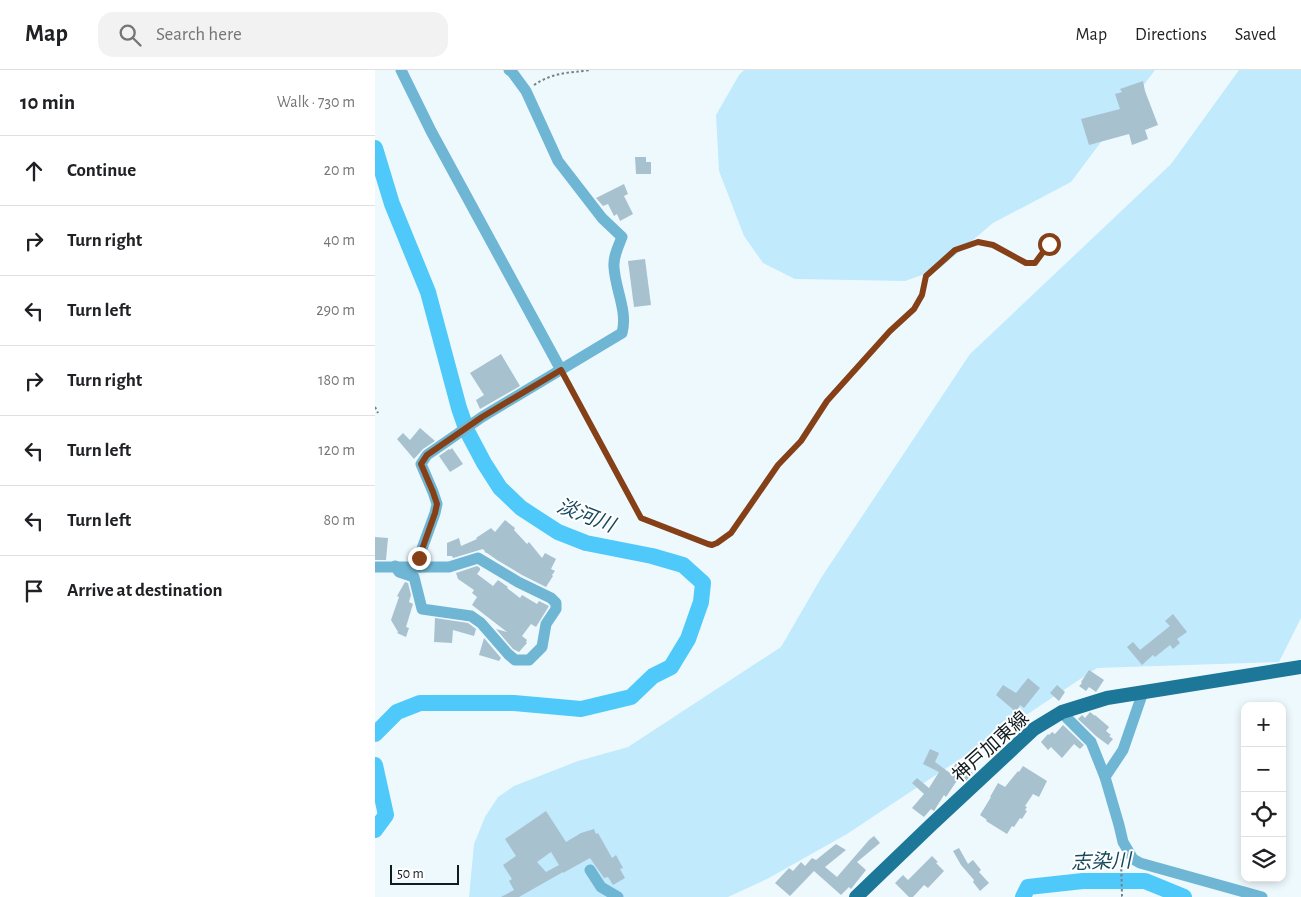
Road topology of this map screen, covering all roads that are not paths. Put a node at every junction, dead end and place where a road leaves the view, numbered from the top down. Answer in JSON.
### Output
{"nodes":[{"id":1,"x":401,"y":70,"type":"edge"},
{"id":2,"x":509,"y":70,"type":"edge"},
{"id":3,"x":561,"y":370,"type":"junction"},
{"id":4,"x":394,"y":566,"type":"junction"},
{"id":5,"x":375,"y":567,"type":"edge"},
{"id":6,"x":419,"y":567,"type":"junction"},
{"id":7,"x":1301,"y":668,"type":"edge"},
{"id":8,"x":1143,"y":692,"type":"junction"},
{"id":9,"x":1062,"y":712,"type":"junction"},
{"id":10,"x":1105,"y":777,"type":"junction"},
{"id":11,"x":590,"y":870,"type":"dead end"},
{"id":12,"x":618,"y":897,"type":"edge"},
{"id":13,"x":856,"y":897,"type":"edge"},
{"id":14,"x":1262,"y":897,"type":"edge"}],
"edges":[{"from":1,"to":3,"type":"street"},
{"from":2,"to":3,"type":"street"},
{"from":3,"to":6,"type":"street"},
{"from":4,"to":5,"type":"street"},
{"from":4,"to":6,"type":"street"},
{"from":4,"to":6,"type":"street"},
{"from":7,"to":8,"type":"main road","name":"神戸加東線"},
{"from":8,"to":9,"type":"main road","name":"神戸加東線"},
{"from":8,"to":10,"type":"street"},
{"from":9,"to":10,"type":"street"},
{"from":9,"to":13,"type":"main road","name":"神戸加東線"},
{"from":10,"to":14,"type":"street"},
{"from":11,"to":12,"type":"street"}]}
